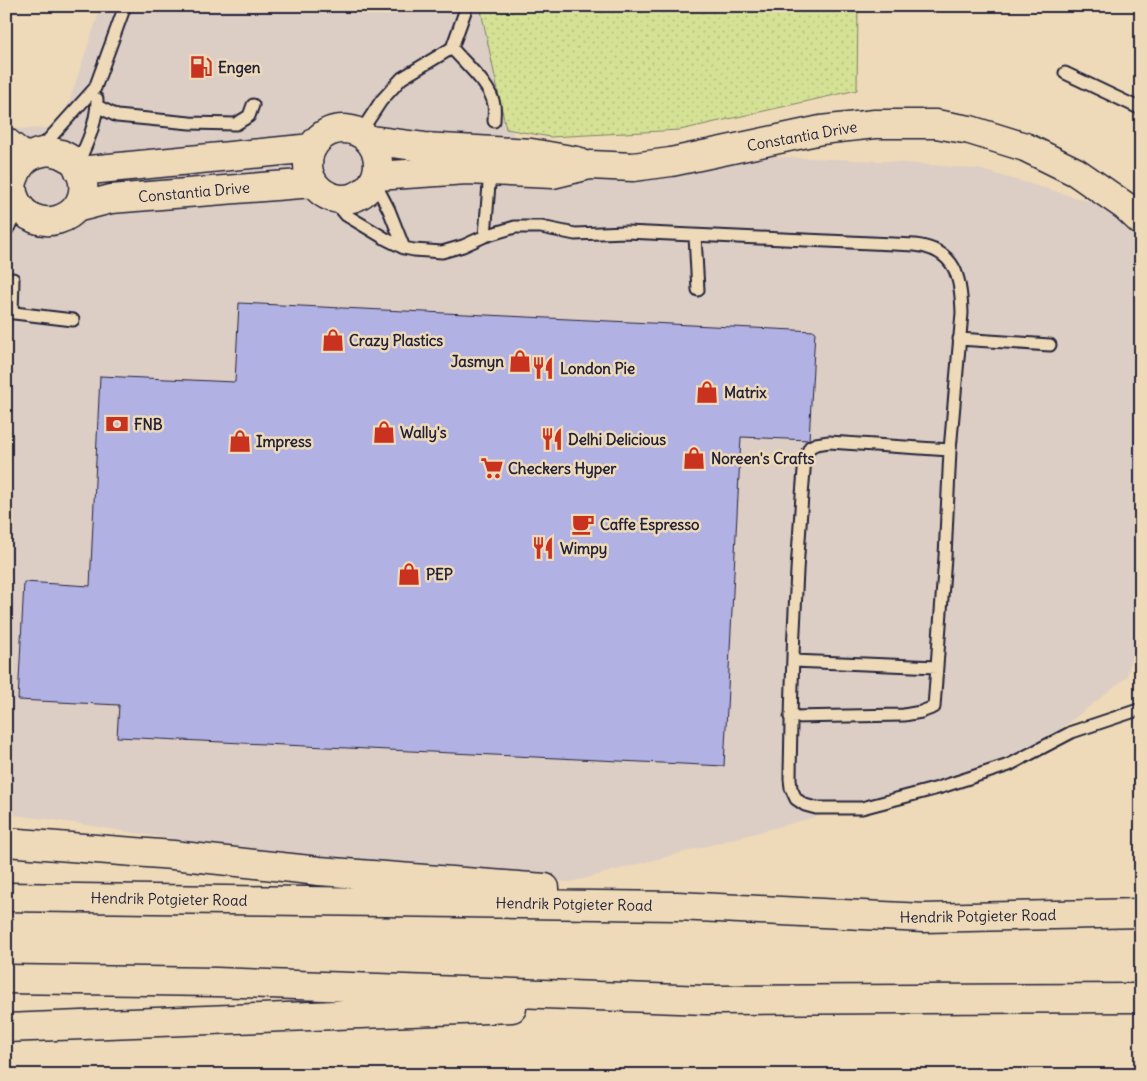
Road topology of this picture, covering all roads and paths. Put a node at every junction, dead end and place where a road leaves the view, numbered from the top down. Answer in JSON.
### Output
{"nodes":[{"id":1,"x":125,"y":6,"type":"edge"},
{"id":2,"x":468,"y":6,"type":"edge"},
{"id":3,"x":452,"y":48,"type":"junction"},
{"id":4,"x":1065,"y":73,"type":"dead end"},
{"id":5,"x":95,"y":88,"type":"junction"},
{"id":6,"x":253,"y":105,"type":"dead end"},
{"id":7,"x":97,"y":106,"type":"junction"},
{"id":8,"x":1141,"y":110,"type":"edge"},
{"id":9,"x":494,"y":121,"type":"dead end"},
{"id":10,"x":365,"y":137,"type":"junction"},
{"id":11,"x":312,"y":148,"type":"junction"},
{"id":12,"x":23,"y":151,"type":"edge"},
{"id":13,"x":590,"y":166,"type":"junction"},
{"id":14,"x":78,"y":168,"type":"junction"},
{"id":15,"x":375,"y":179,"type":"junction"},
{"id":16,"x":489,"y":184,"type":"dead end"},
{"id":17,"x":323,"y":190,"type":"junction"},
{"id":18,"x":11,"y":204,"type":"edge"},
{"id":19,"x":76,"y":208,"type":"junction"},
{"id":20,"x":1141,"y":221,"type":"edge"},
{"id":21,"x":486,"y":236,"type":"junction"},
{"id":22,"x":695,"y":236,"type":"junction"},
{"id":23,"x":404,"y":248,"type":"junction"},
{"id":24,"x":13,"y":279,"type":"dead end"},
{"id":25,"x":698,"y":290,"type":"dead end"},
{"id":26,"x":9,"y":313,"type":"edge"},
{"id":27,"x":73,"y":320,"type":"dead end"},
{"id":28,"x":959,"y":339,"type":"junction"},
{"id":29,"x":1050,"y":345,"type":"dead end"},
{"id":30,"x":950,"y":450,"type":"junction"},
{"id":31,"x":793,"y":661,"type":"junction"},
{"id":32,"x":937,"y":667,"type":"junction"},
{"id":33,"x":1141,"y":709,"type":"edge"},
{"id":34,"x":790,"y":717,"type":"junction"},
{"id":35,"x":6,"y":842,"type":"edge"},
{"id":36,"x":6,"y":897,"type":"edge"},
{"id":37,"x":677,"y":906,"type":"junction"},
{"id":38,"x":1141,"y":913,"type":"edge"},
{"id":39,"x":6,"y":979,"type":"edge"},
{"id":40,"x":1141,"y":998,"type":"edge"},
{"id":41,"x":706,"y":1000,"type":"junction"},
{"id":42,"x":6,"y":1028,"type":"edge"}],
"edges":[{"from":1,"to":5,"type":"lane"},
{"from":2,"to":3,"type":"lane"},
{"from":3,"to":9,"type":"lane"},
{"from":3,"to":10,"type":"lane"},
{"from":4,"to":8,"type":"lane"},
{"from":5,"to":7,"type":"lane"},
{"from":5,"to":12,"type":"lane"},
{"from":6,"to":7,"type":"lane"},
{"from":7,"to":14,"type":"lane"},
{"from":10,"to":11,"type":"main road"},
{"from":10,"to":13,"type":"main road","name":"Constantia Drive"},
{"from":10,"to":15,"type":"main road"},
{"from":11,"to":14,"type":"main road","name":"Constantia Drive"},
{"from":11,"to":17,"type":"main road"},
{"from":12,"to":14,"type":"main road"},
{"from":12,"to":18,"type":"main road"},
{"from":13,"to":15,"type":"main road","name":"Constantia Drive"},
{"from":13,"to":20,"type":"main road","name":"Constantia Drive"},
{"from":14,"to":19,"type":"main road"},
{"from":15,"to":17,"type":"main road"},
{"from":15,"to":23,"type":"lane"},
{"from":16,"to":21,"type":"lane"},
{"from":17,"to":19,"type":"main road","name":"Constantia Drive"},
{"from":17,"to":23,"type":"lane"},
{"from":18,"to":19,"type":"main road"},
{"from":21,"to":22,"type":"lane"},
{"from":21,"to":23,"type":"lane"},
{"from":22,"to":25,"type":"lane"},
{"from":22,"to":28,"type":"lane"},
{"from":24,"to":26,"type":"lane"},
{"from":26,"to":27,"type":"lane"},
{"from":28,"to":29,"type":"lane"},
{"from":28,"to":30,"type":"lane"},
{"from":30,"to":31,"type":"lane"},
{"from":30,"to":32,"type":"lane"},
{"from":31,"to":32,"type":"lane"},
{"from":31,"to":34,"type":"lane"},
{"from":32,"to":34,"type":"lane"},
{"from":33,"to":34,"type":"lane"},
{"from":35,"to":37,"type":"main road"},
{"from":36,"to":37,"type":"main road","name":"Hendrik Potgieter Road"},
{"from":37,"to":38,"type":"main road","name":"Hendrik Potgieter Road"},
{"from":39,"to":41,"type":"main road"},
{"from":40,"to":41,"type":"main road"},
{"from":41,"to":42,"type":"main road"}]}
